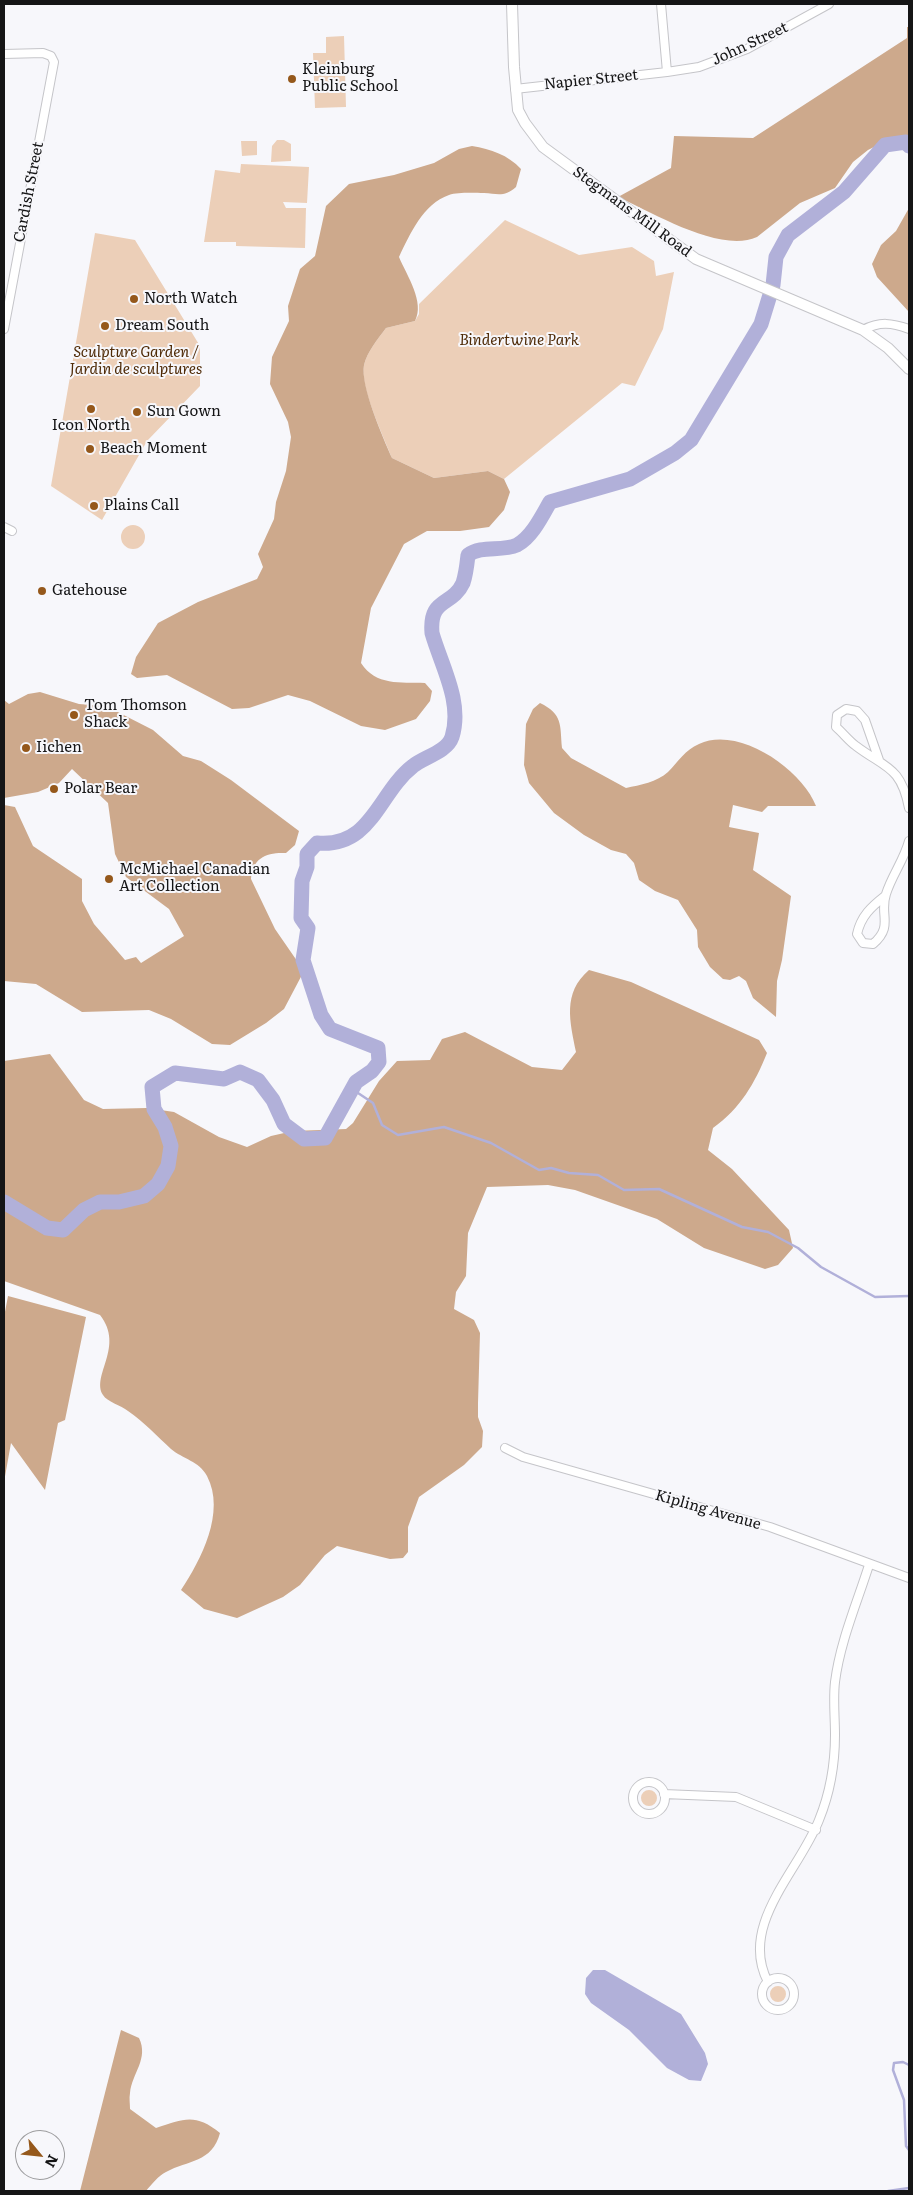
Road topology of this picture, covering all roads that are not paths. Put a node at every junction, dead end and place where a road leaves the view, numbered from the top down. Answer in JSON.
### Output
{"nodes":[{"id":1,"x":512,"y":4,"type":"edge"},
{"id":2,"x":661,"y":4,"type":"edge"},
{"id":3,"x":829,"y":4,"type":"edge"},
{"id":4,"x":4,"y":54,"type":"edge"},
{"id":5,"x":667,"y":72,"type":"junction"},
{"id":6,"x":515,"y":89,"type":"junction"},
{"id":7,"x":4,"y":329,"type":"edge"},
{"id":8,"x":909,"y":329,"type":"edge"},
{"id":9,"x":863,"y":330,"type":"junction"},
{"id":10,"x":909,"y":369,"type":"edge"},
{"id":11,"x":4,"y":527,"type":"edge"},
{"id":12,"x":12,"y":531,"type":"dead end"},
{"id":13,"x":879,"y":760,"type":"junction"},
{"id":14,"x":909,"y":782,"type":"edge"},
{"id":15,"x":901,"y":785,"type":"junction"},
{"id":16,"x":909,"y":808,"type":"edge"},
{"id":17,"x":909,"y":841,"type":"edge"},
{"id":18,"x":885,"y":896,"type":"junction"},
{"id":19,"x":505,"y":1448,"type":"dead end"},
{"id":20,"x":869,"y":1565,"type":"junction"},
{"id":21,"x":909,"y":1578,"type":"edge"},
{"id":22,"x":664,"y":1794,"type":"junction"},
{"id":23,"x":816,"y":1830,"type":"junction"},
{"id":24,"x":768,"y":1982,"type":"junction"}],
"edges":[{"from":1,"to":6,"type":"street","name":"Stegmans Mill Road"},
{"from":2,"to":5,"type":"street"},
{"from":3,"to":5,"type":"street","name":"John Street"},
{"from":4,"to":7,"type":"street","name":"Cardish Street"},
{"from":5,"to":6,"type":"street","name":"Napier Street"},
{"from":6,"to":9,"type":"street","name":"Stegmans Mill Road"},
{"from":8,"to":9,"type":"street"},
{"from":9,"to":10,"type":"street","name":"Stegmans Mill Road"},
{"from":11,"to":12,"type":"street"},
{"from":13,"to":13,"type":"street"},
{"from":13,"to":15,"type":"street"},
{"from":14,"to":15,"type":"street"},
{"from":15,"to":16,"type":"street"},
{"from":17,"to":18,"type":"street"},
{"from":18,"to":18,"type":"street"},
{"from":19,"to":20,"type":"street","name":"Kipling Avenue"},
{"from":20,"to":21,"type":"street","name":"Kipling Avenue"},
{"from":20,"to":23,"type":"street"},
{"from":22,"to":22,"type":"street"},
{"from":22,"to":23,"type":"street"},
{"from":23,"to":24,"type":"street"},
{"from":24,"to":24,"type":"street"}]}
